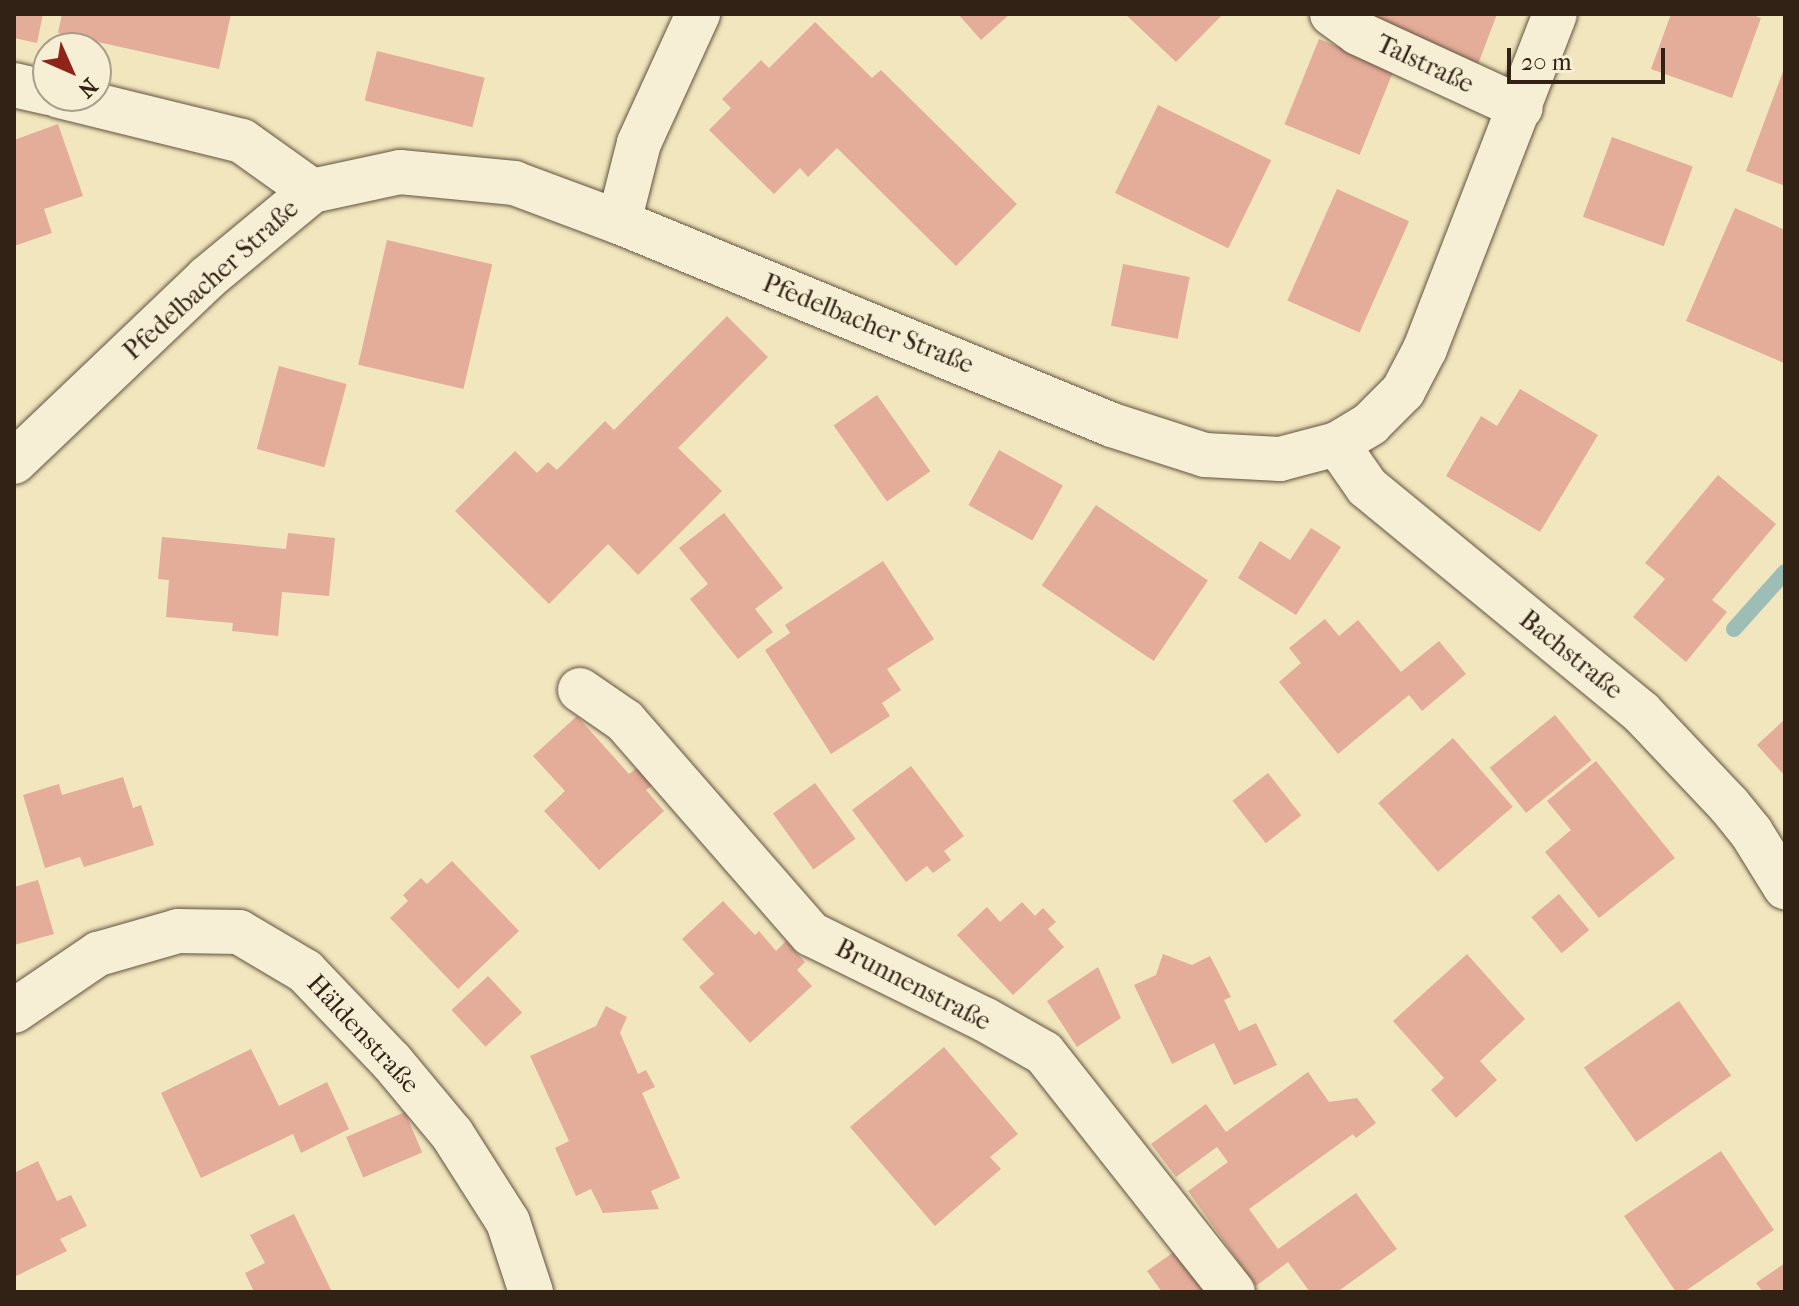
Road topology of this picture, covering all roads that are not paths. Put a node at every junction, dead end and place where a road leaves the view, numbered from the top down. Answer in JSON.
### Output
{"nodes":[{"id":1,"x":698,"y":14,"type":"edge"},
{"id":2,"x":1332,"y":14,"type":"edge"},
{"id":3,"x":1555,"y":14,"type":"edge"},
{"id":4,"x":1521,"y":108,"type":"junction"},
{"id":5,"x":112,"y":109,"type":"edge"},
{"id":6,"x":312,"y":191,"type":"junction"},
{"id":7,"x":619,"y":222,"type":"junction"},
{"id":8,"x":1337,"y":444,"type":"junction"},
{"id":9,"x":14,"y":462,"type":"edge"},
{"id":10,"x":580,"y":690,"type":"dead end"},
{"id":11,"x":1785,"y":887,"type":"edge"},
{"id":12,"x":14,"y":1011,"type":"edge"},
{"id":13,"x":531,"y":1292,"type":"edge"},
{"id":14,"x":1233,"y":1292,"type":"edge"}],
"edges":[{"from":1,"to":7,"type":"street"},
{"from":2,"to":4,"type":"street","name":"Talstraße"},
{"from":3,"to":4,"type":"street","name":"Pfedelbacher Straße"},
{"from":4,"to":8,"type":"street","name":"Pfedelbacher Straße"},
{"from":5,"to":6,"type":"street"},
{"from":6,"to":7,"type":"street","name":"Pfedelbacher Straße"},
{"from":6,"to":9,"type":"street","name":"Pfedelbacher Straße"},
{"from":7,"to":8,"type":"street","name":"Pfedelbacher Straße"},
{"from":8,"to":11,"type":"street","name":"Bachstraße"},
{"from":10,"to":14,"type":"street","name":"Brunnenstraße"},
{"from":12,"to":13,"type":"street","name":"Häldenstraße"}]}
